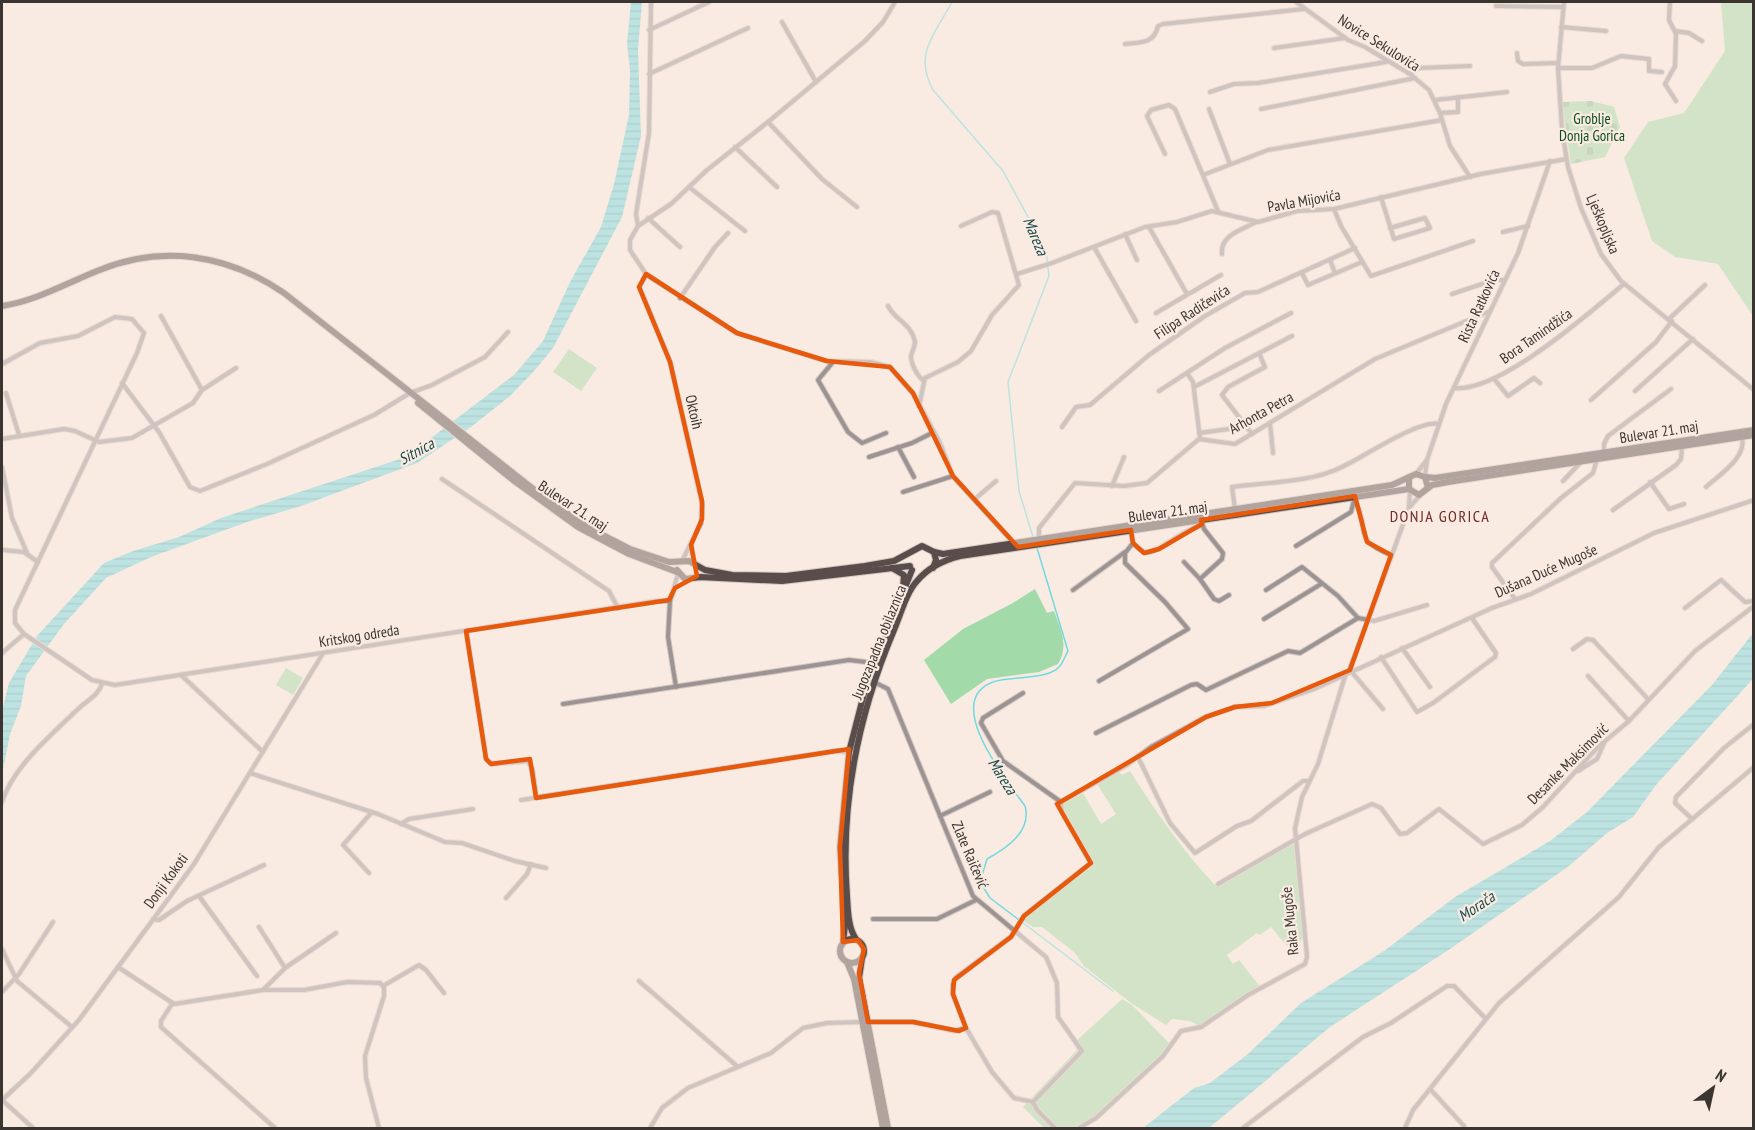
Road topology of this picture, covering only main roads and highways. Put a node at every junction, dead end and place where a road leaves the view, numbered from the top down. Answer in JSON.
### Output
{"nodes":[{"id":1,"x":2,"y":306,"type":"edge"},
{"id":2,"x":1754,"y":430,"type":"edge"},
{"id":3,"x":1754,"y":435,"type":"edge"},
{"id":4,"x":467,"y":440,"type":"junction"},
{"id":5,"x":1425,"y":477,"type":"junction"},
{"id":6,"x":1409,"y":479,"type":"junction"},
{"id":7,"x":1428,"y":488,"type":"junction"},
{"id":8,"x":1409,"y":490,"type":"junction"},
{"id":9,"x":910,"y":552,"type":"junction"},
{"id":10,"x":934,"y":552,"type":"junction"},
{"id":11,"x":681,"y":562,"type":"junction"},
{"id":12,"x":695,"y":564,"type":"junction"},
{"id":13,"x":889,"y":567,"type":"junction"},
{"id":14,"x":911,"y":568,"type":"junction"},
{"id":15,"x":930,"y":570,"type":"junction"},
{"id":16,"x":678,"y":573,"type":"junction"},
{"id":17,"x":690,"y":578,"type":"junction"},
{"id":18,"x":904,"y":594,"type":"junction"},
{"id":19,"x":856,"y":939,"type":"junction"},
{"id":20,"x":843,"y":942,"type":"junction"},
{"id":21,"x":862,"y":958,"type":"junction"},
{"id":22,"x":847,"y":963,"type":"junction"},
{"id":23,"x":865,"y":1022,"type":"junction"},
{"id":24,"x":883,"y":1128,"type":"edge"},
{"id":25,"x":888,"y":1128,"type":"edge"}],
"edges":[{"from":1,"to":4,"type":"main road"},
{"from":2,"to":5,"type":"main road","name":"Bulevar 21. maj"},
{"from":3,"to":7,"type":"main road","name":"Bulevar 21. maj"},
{"from":4,"to":11,"type":"main road","name":"Bulevar 21. maj"},
{"from":4,"to":16,"type":"main road","name":"Bulevar 21. maj"},
{"from":5,"to":6,"type":"main road","name":"Bulevar 21. maj"},
{"from":5,"to":7,"type":"main road"},
{"from":6,"to":8,"type":"main road"},
{"from":6,"to":10,"type":"main road","name":"Bulevar 21. maj"},
{"from":7,"to":8,"type":"main road","name":"Bulevar 21. maj"},
{"from":8,"to":15,"type":"main road","name":"Bulevar 21. maj"},
{"from":9,"to":10,"type":"main road"},
{"from":9,"to":12,"type":"main road"},
{"from":9,"to":14,"type":"main road"},
{"from":10,"to":15,"type":"main road"},
{"from":11,"to":12,"type":"main road","name":"Bulevar 21. maj"},
{"from":11,"to":16,"type":"main road"},
{"from":12,"to":17,"type":"main road"},
{"from":13,"to":14,"type":"main road"},
{"from":13,"to":17,"type":"main road"},
{"from":13,"to":18,"type":"main road"},
{"from":14,"to":15,"type":"main road"},
{"from":14,"to":18,"type":"main road","name":"Jugozapadna obilaznica"},
{"from":15,"to":19,"type":"main road","name":"Jugozapadna obilaznica"},
{"from":16,"to":17,"type":"main road","name":"Bulevar 21. maj"},
{"from":18,"to":20,"type":"main road","name":"Jugozapadna obilaznica"},
{"from":19,"to":20,"type":"main road"},
{"from":19,"to":21,"type":"main road"},
{"from":20,"to":22,"type":"main road"},
{"from":21,"to":22,"type":"main road"},
{"from":21,"to":23,"type":"main road"},
{"from":22,"to":23,"type":"main road"},
{"from":23,"to":24,"type":"main road"},
{"from":23,"to":25,"type":"main road"}]}
